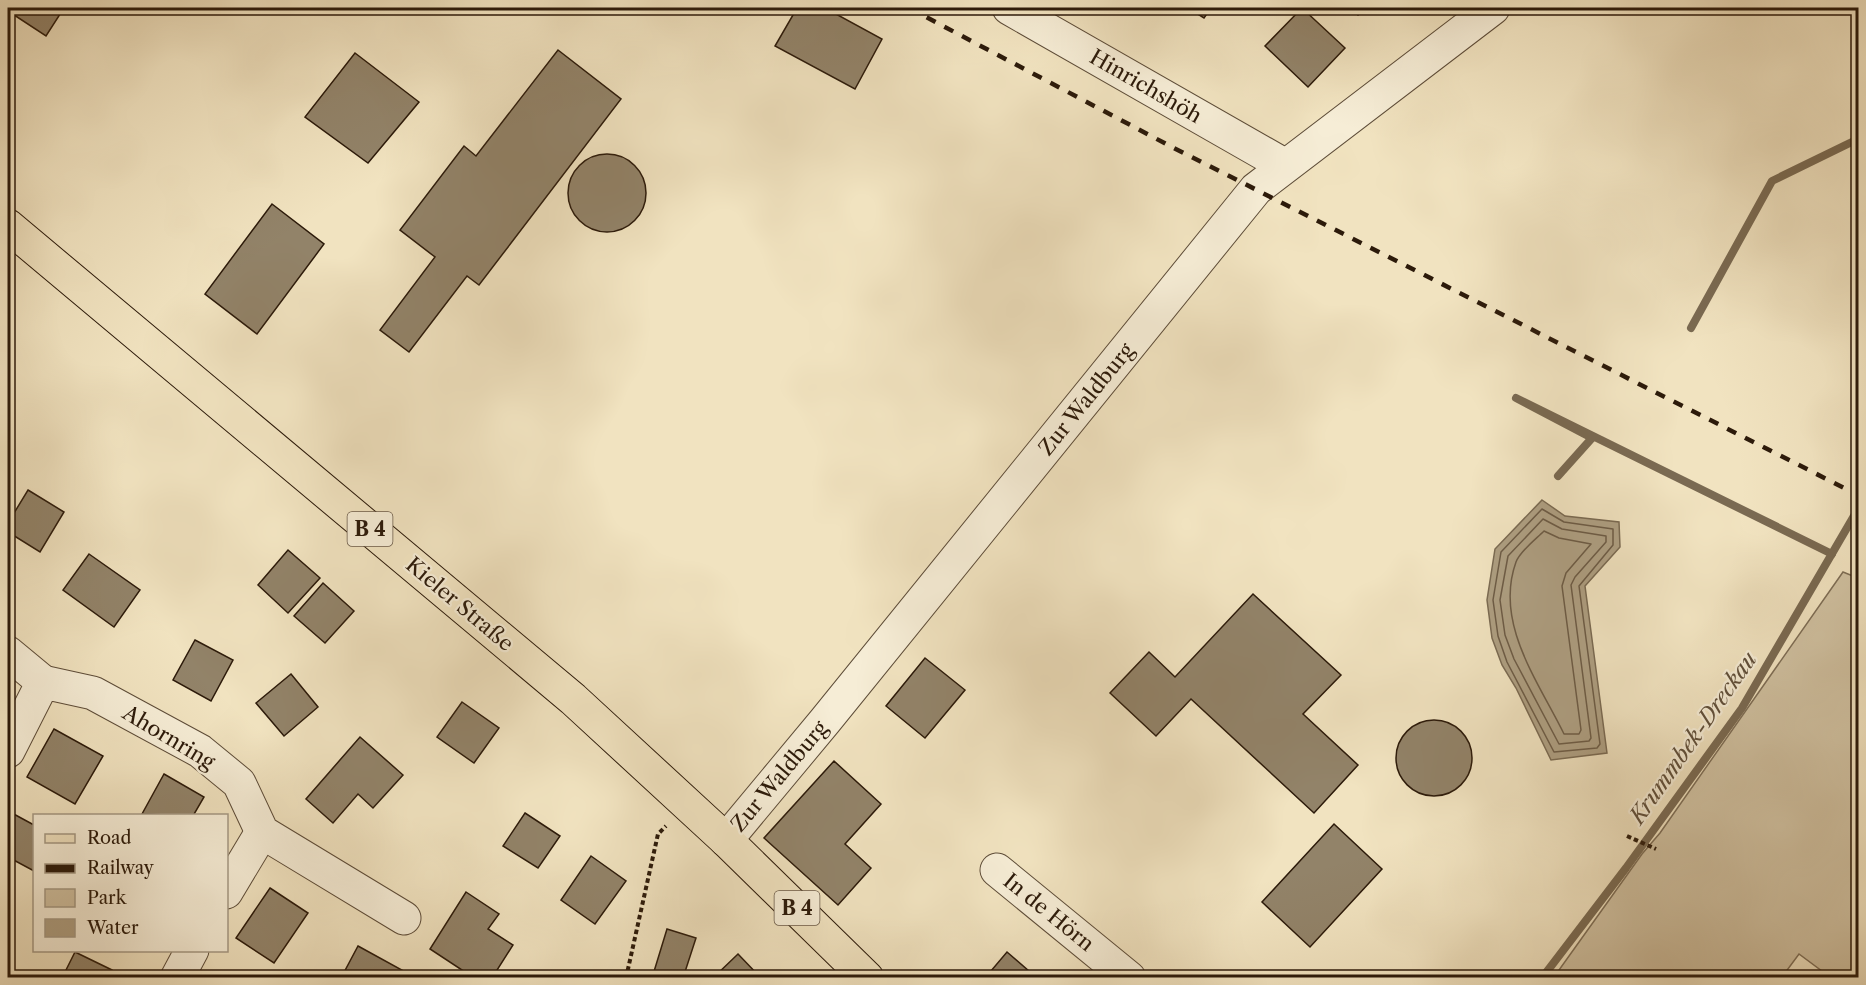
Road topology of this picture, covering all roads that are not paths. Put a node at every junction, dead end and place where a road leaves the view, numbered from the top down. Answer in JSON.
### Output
{"nodes":[{"id":1,"x":1009,"y":8,"type":"edge"},
{"id":2,"x":1493,"y":8,"type":"edge"},
{"id":3,"x":1284,"y":165,"type":"junction"},
{"id":4,"x":8,"y":226,"type":"edge"},
{"id":5,"x":8,"y":653,"type":"edge"},
{"id":6,"x":43,"y":682,"type":"junction"},
{"id":7,"x":8,"y":751,"type":"edge"},
{"id":8,"x":262,"y":832,"type":"junction"},
{"id":9,"x":726,"y":840,"type":"junction"},
{"id":10,"x":997,"y":870,"type":"dead end"},
{"id":11,"x":228,"y":889,"type":"edge"},
{"id":12,"x":404,"y":918,"type":"dead end"},
{"id":13,"x":191,"y":952,"type":"edge"},
{"id":14,"x":177,"y":978,"type":"edge"},
{"id":15,"x":867,"y":978,"type":"edge"},
{"id":16,"x":1129,"y":978,"type":"edge"}],
"edges":[{"from":1,"to":3,"type":"street","name":"Hinrichshöh"},
{"from":2,"to":3,"type":"street","name":"Zur Waldburg"},
{"from":3,"to":9,"type":"street","name":"Zur Waldburg"},
{"from":4,"to":9,"type":"main road","name":"Kieler Straße","number":"B 4"},
{"from":5,"to":6,"type":"street","name":"Ahornring"},
{"from":6,"to":7,"type":"street"},
{"from":6,"to":8,"type":"street","name":"Ahornring"},
{"from":8,"to":11,"type":"street"},
{"from":8,"to":12,"type":"street"},
{"from":9,"to":15,"type":"main road","name":"Kieler Straße","number":"B 4"},
{"from":10,"to":16,"type":"street","name":"In de Hörn"},
{"from":13,"to":14,"type":"street"}]}
